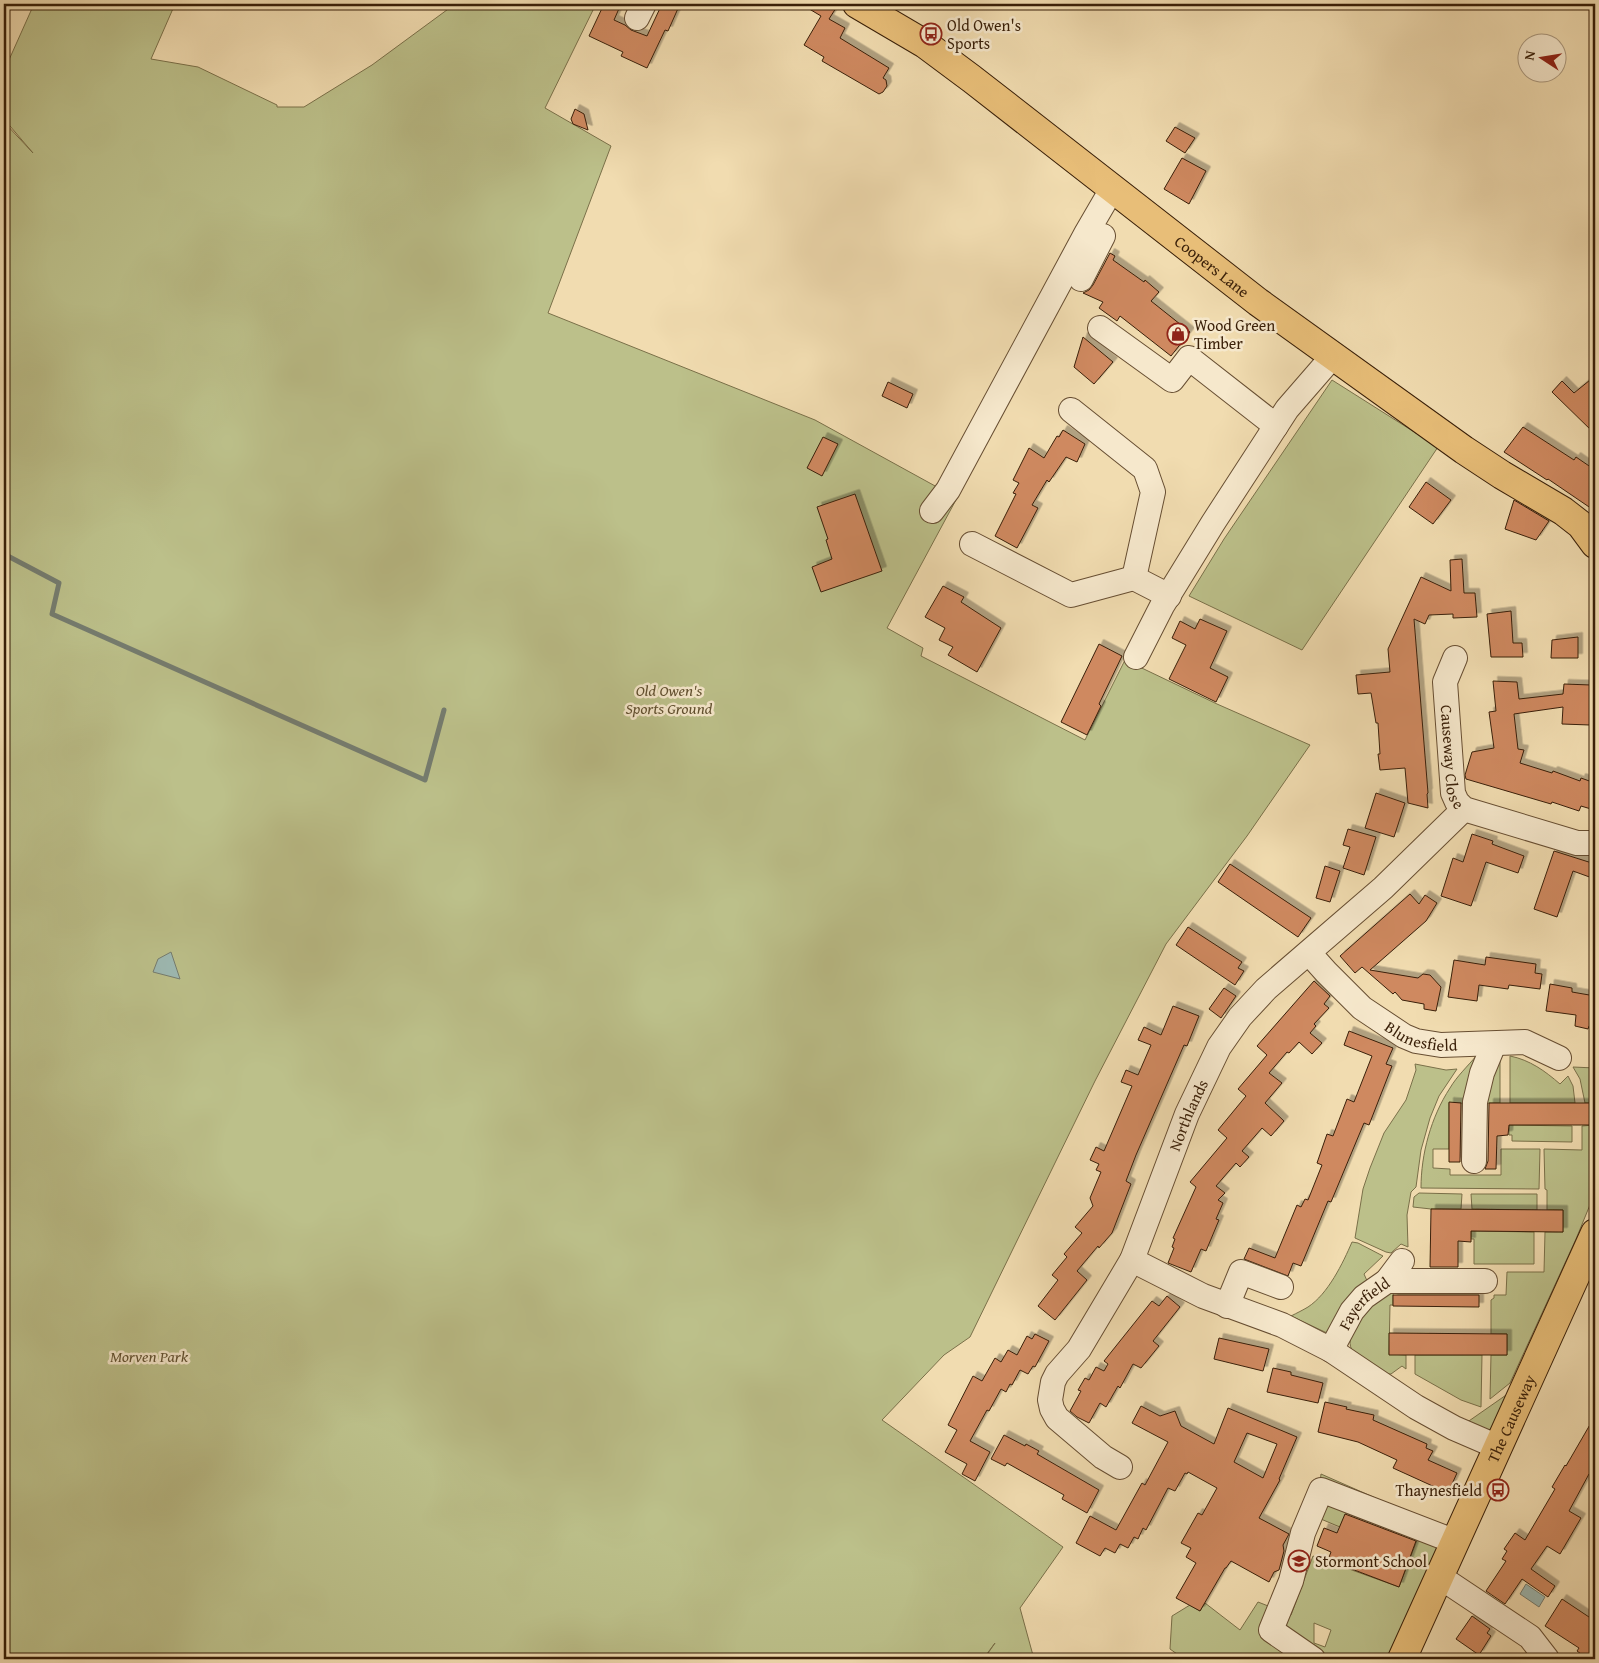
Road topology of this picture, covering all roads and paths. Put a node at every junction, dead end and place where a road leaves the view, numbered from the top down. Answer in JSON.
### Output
{"nodes":[{"id":1,"x":857,"y":4,"type":"edge"},
{"id":2,"x":1118,"y":194,"type":"junction"},
{"id":3,"x":1081,"y":279,"type":"dead end"},
{"id":4,"x":1100,"y":328,"type":"dead end"},
{"id":5,"x":1332,"y":356,"type":"junction"},
{"id":6,"x":1070,"y":410,"type":"dead end"},
{"id":7,"x":1276,"y":426,"type":"junction"},
{"id":8,"x":932,"y":511,"type":"dead end"},
{"id":9,"x":972,"y":544,"type":"dead end"},
{"id":10,"x":1595,"y":544,"type":"edge"},
{"id":11,"x":1134,"y":578,"type":"junction"},
{"id":12,"x":1169,"y":596,"type":"junction"},
{"id":13,"x":1136,"y":657,"type":"dead end"},
{"id":14,"x":1454,"y":658,"type":"dead end"},
{"id":15,"x":1464,"y":809,"type":"junction"},
{"id":16,"x":1595,"y":843,"type":"edge"},
{"id":17,"x":1309,"y":953,"type":"junction"},
{"id":18,"x":1494,"y":1044,"type":"junction"},
{"id":19,"x":1559,"y":1058,"type":"dead end"},
{"id":20,"x":1474,"y":1161,"type":"dead end"},
{"id":21,"x":1595,"y":1233,"type":"edge"},
{"id":22,"x":1132,"y":1260,"type":"junction"},
{"id":23,"x":1402,"y":1261,"type":"dead end"},
{"id":24,"x":1387,"y":1281,"type":"junction"},
{"id":25,"x":1485,"y":1281,"type":"dead end"},
{"id":26,"x":1281,"y":1287,"type":"dead end"},
{"id":27,"x":1227,"y":1306,"type":"junction"},
{"id":28,"x":1330,"y":1350,"type":"junction"},
{"id":29,"x":1498,"y":1447,"type":"junction"},
{"id":30,"x":1120,"y":1467,"type":"dead end"},
{"id":31,"x":1456,"y":1542,"type":"junction"},
{"id":32,"x":1440,"y":1577,"type":"junction"},
{"id":33,"x":1313,"y":1659,"type":"edge"},
{"id":34,"x":1402,"y":1659,"type":"edge"},
{"id":35,"x":1547,"y":1659,"type":"edge"}],
"edges":[{"from":1,"to":2,"type":"main road","name":"Coopers Lane"},
{"from":2,"to":3,"type":"street"},
{"from":2,"to":5,"type":"main road","name":"Coopers Lane"},
{"from":2,"to":8,"type":"street"},
{"from":4,"to":7,"type":"street"},
{"from":5,"to":7,"type":"street"},
{"from":5,"to":10,"type":"main road","name":"Coopers Lane"},
{"from":6,"to":11,"type":"street"},
{"from":7,"to":12,"type":"street"},
{"from":9,"to":11,"type":"street"},
{"from":11,"to":12,"type":"street"},
{"from":12,"to":13,"type":"street"},
{"from":14,"to":15,"type":"street","name":"Causeway Close"},
{"from":15,"to":16,"type":"street","name":"Causeway Close"},
{"from":15,"to":17,"type":"street","name":"Northlands"},
{"from":17,"to":18,"type":"street","name":"Blunesfield"},
{"from":17,"to":22,"type":"street","name":"Northlands"},
{"from":18,"to":19,"type":"street","name":"Blunesfield"},
{"from":18,"to":20,"type":"street"},
{"from":21,"to":29,"type":"main road","name":"The Causeway"},
{"from":22,"to":27,"type":"street"},
{"from":22,"to":30,"type":"street","name":"Northlands"},
{"from":23,"to":24,"type":"street","name":"Fayerfield"},
{"from":24,"to":25,"type":"street"},
{"from":24,"to":28,"type":"street","name":"Fayerfield"},
{"from":26,"to":27,"type":"street"},
{"from":27,"to":28,"type":"street"},
{"from":28,"to":29,"type":"street"},
{"from":29,"to":31,"type":"main road","name":"The Causeway"},
{"from":31,"to":32,"type":"main road","name":"The Causeway"},
{"from":31,"to":33,"type":"street"},
{"from":32,"to":34,"type":"main road","name":"The Causeway"},
{"from":32,"to":35,"type":"street"}]}
